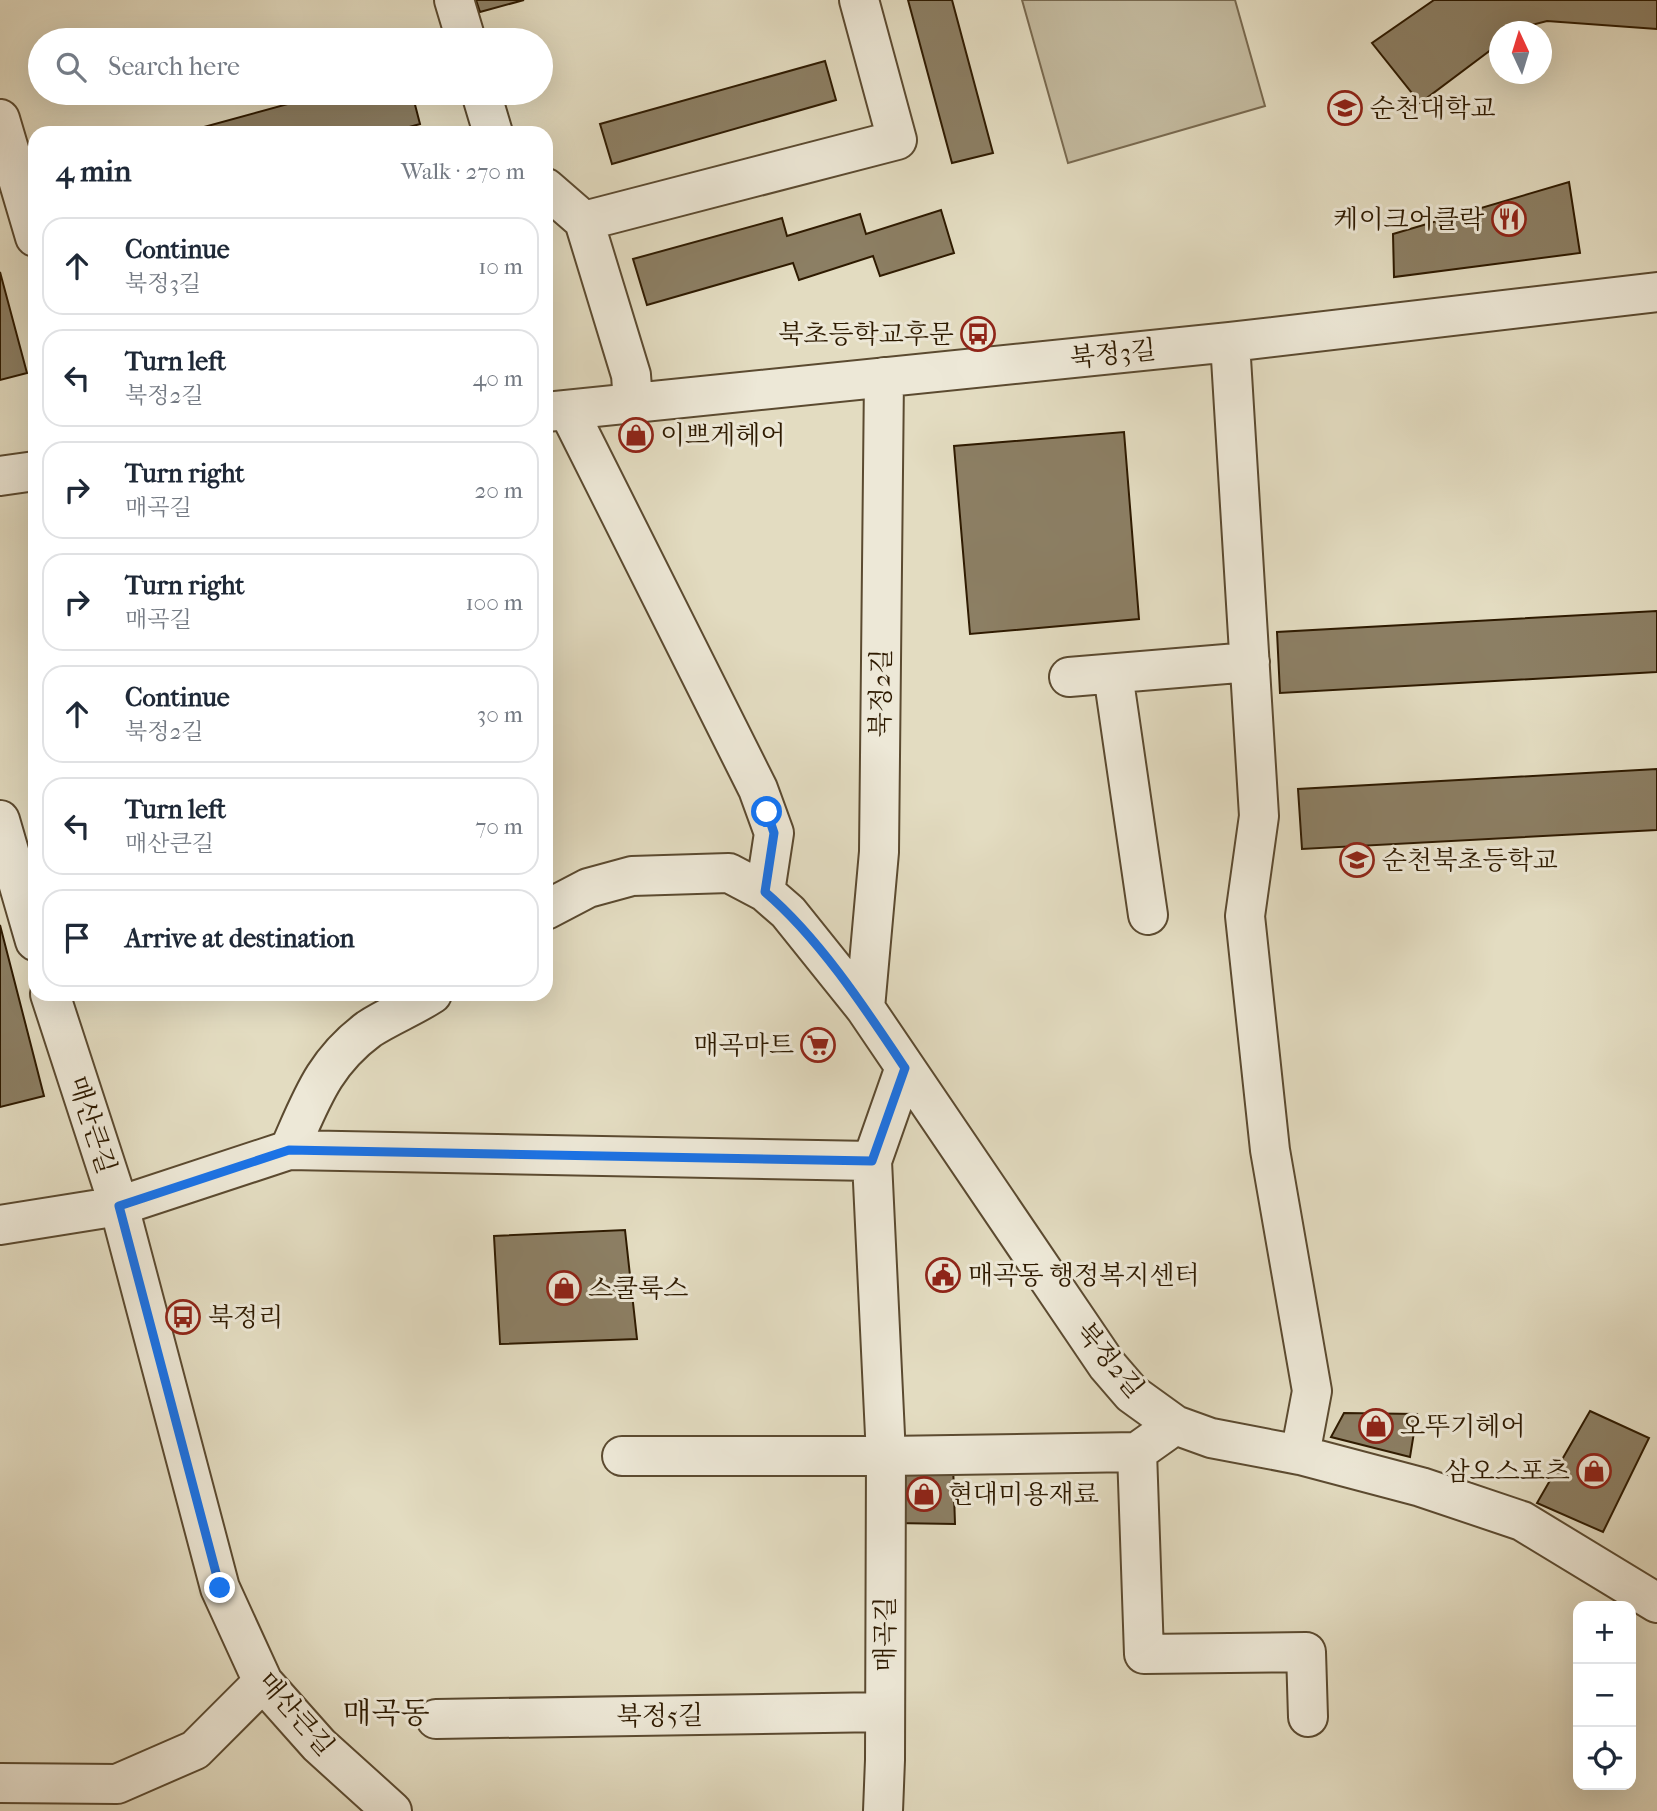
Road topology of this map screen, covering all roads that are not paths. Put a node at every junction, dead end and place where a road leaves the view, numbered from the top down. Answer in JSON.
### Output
{"nodes":[{"id":1,"x":454,"y":0,"type":"edge"},
{"id":2,"x":859,"y":0,"type":"edge"},
{"id":3,"x":462,"y":28,"type":"edge"},
{"id":4,"x":485,"y":105,"type":"edge"},
{"id":5,"x":0,"y":119,"type":"edge"},
{"id":6,"x":491,"y":126,"type":"edge"},
{"id":7,"x":553,"y":194,"type":"edge"},
{"id":8,"x":28,"y":213,"type":"edge"},
{"id":9,"x":584,"y":221,"type":"junction"},
{"id":10,"x":1657,"y":292,"type":"edge"},
{"id":11,"x":1230,"y":342,"type":"junction"},
{"id":12,"x":884,"y":377,"type":"junction"},
{"id":13,"x":633,"y":402,"type":"junction"},
{"id":14,"x":557,"y":411,"type":"edge"},
{"id":15,"x":28,"y":472,"type":"edge"},
{"id":16,"x":0,"y":476,"type":"edge"},
{"id":17,"x":1250,"y":662,"type":"junction"},
{"id":18,"x":1113,"y":674,"type":"junction"},
{"id":19,"x":1069,"y":677,"type":"dead end"},
{"id":20,"x":0,"y":820,"type":"edge"},
{"id":21,"x":765,"y":892,"type":"junction"},
{"id":22,"x":553,"y":906,"type":"edge"},
{"id":23,"x":1148,"y":915,"type":"dead end"},
{"id":24,"x":28,"y":917,"type":"edge"},
{"id":25,"x":52,"y":1001,"type":"edge"},
{"id":26,"x":419,"y":1001,"type":"edge"},
{"id":27,"x":865,"y":1008,"type":"junction"},
{"id":28,"x":905,"y":1068,"type":"junction"},
{"id":29,"x":289,"y":1150,"type":"junction"},
{"id":30,"x":872,"y":1161,"type":"junction"},
{"id":31,"x":119,"y":1206,"type":"junction"},
{"id":32,"x":0,"y":1225,"type":"edge"},
{"id":33,"x":1175,"y":1425,"type":"junction"},
{"id":34,"x":1138,"y":1452,"type":"junction"},
{"id":35,"x":1300,"y":1455,"type":"junction"},
{"id":36,"x":622,"y":1456,"type":"dead end"},
{"id":37,"x":886,"y":1456,"type":"junction"},
{"id":38,"x":1657,"y":1602,"type":"edge"},
{"id":39,"x":263,"y":1682,"type":"junction"},
{"id":40,"x":885,"y":1713,"type":"junction"},
{"id":41,"x":1308,"y":1717,"type":"dead end"},
{"id":42,"x":436,"y":1719,"type":"dead end"},
{"id":43,"x":0,"y":1783,"type":"edge"},
{"id":44,"x":393,"y":1811,"type":"edge"},
{"id":45,"x":883,"y":1811,"type":"edge"}],
"edges":[{"from":1,"to":3,"type":"street"},
{"from":2,"to":9,"type":"street"},
{"from":4,"to":6,"type":"street"},
{"from":5,"to":8,"type":"street"},
{"from":7,"to":9,"type":"street"},
{"from":9,"to":13,"type":"street"},
{"from":10,"to":11,"type":"street","name":"북정3길"},
{"from":11,"to":12,"type":"street","name":"북정3길"},
{"from":11,"to":17,"type":"street"},
{"from":12,"to":13,"type":"street","name":"북정3길"},
{"from":12,"to":27,"type":"street","name":"북정2길"},
{"from":13,"to":14,"type":"street","name":"북정3길"},
{"from":14,"to":21,"type":"street","name":"북정3길"},
{"from":15,"to":16,"type":"street"},
{"from":17,"to":18,"type":"street"},
{"from":17,"to":35,"type":"street"},
{"from":18,"to":19,"type":"street"},
{"from":18,"to":23,"type":"street"},
{"from":20,"to":24,"type":"street"},
{"from":21,"to":22,"type":"street","name":"북정2길"},
{"from":21,"to":27,"type":"street","name":"북정2길"},
{"from":25,"to":31,"type":"street","name":"매산큰길"},
{"from":26,"to":29,"type":"street"},
{"from":27,"to":28,"type":"street","name":"북정2길"},
{"from":28,"to":30,"type":"street","name":"매곡길"},
{"from":28,"to":33,"type":"street","name":"북정2길"},
{"from":29,"to":30,"type":"street"},
{"from":29,"to":31,"type":"street"},
{"from":30,"to":37,"type":"street","name":"매곡길"},
{"from":31,"to":32,"type":"street"},
{"from":31,"to":39,"type":"street","name":"매산큰길"},
{"from":33,"to":34,"type":"street"},
{"from":33,"to":35,"type":"street","name":"북정2길"},
{"from":34,"to":37,"type":"street"},
{"from":34,"to":41,"type":"street"},
{"from":35,"to":38,"type":"street","name":"북정2길"},
{"from":36,"to":37,"type":"street"},
{"from":37,"to":40,"type":"street","name":"매곡길"},
{"from":39,"to":43,"type":"street"},
{"from":39,"to":44,"type":"street","name":"매산큰길"},
{"from":40,"to":42,"type":"street","name":"북정5길"},
{"from":40,"to":45,"type":"street","name":"매곡길"}]}
